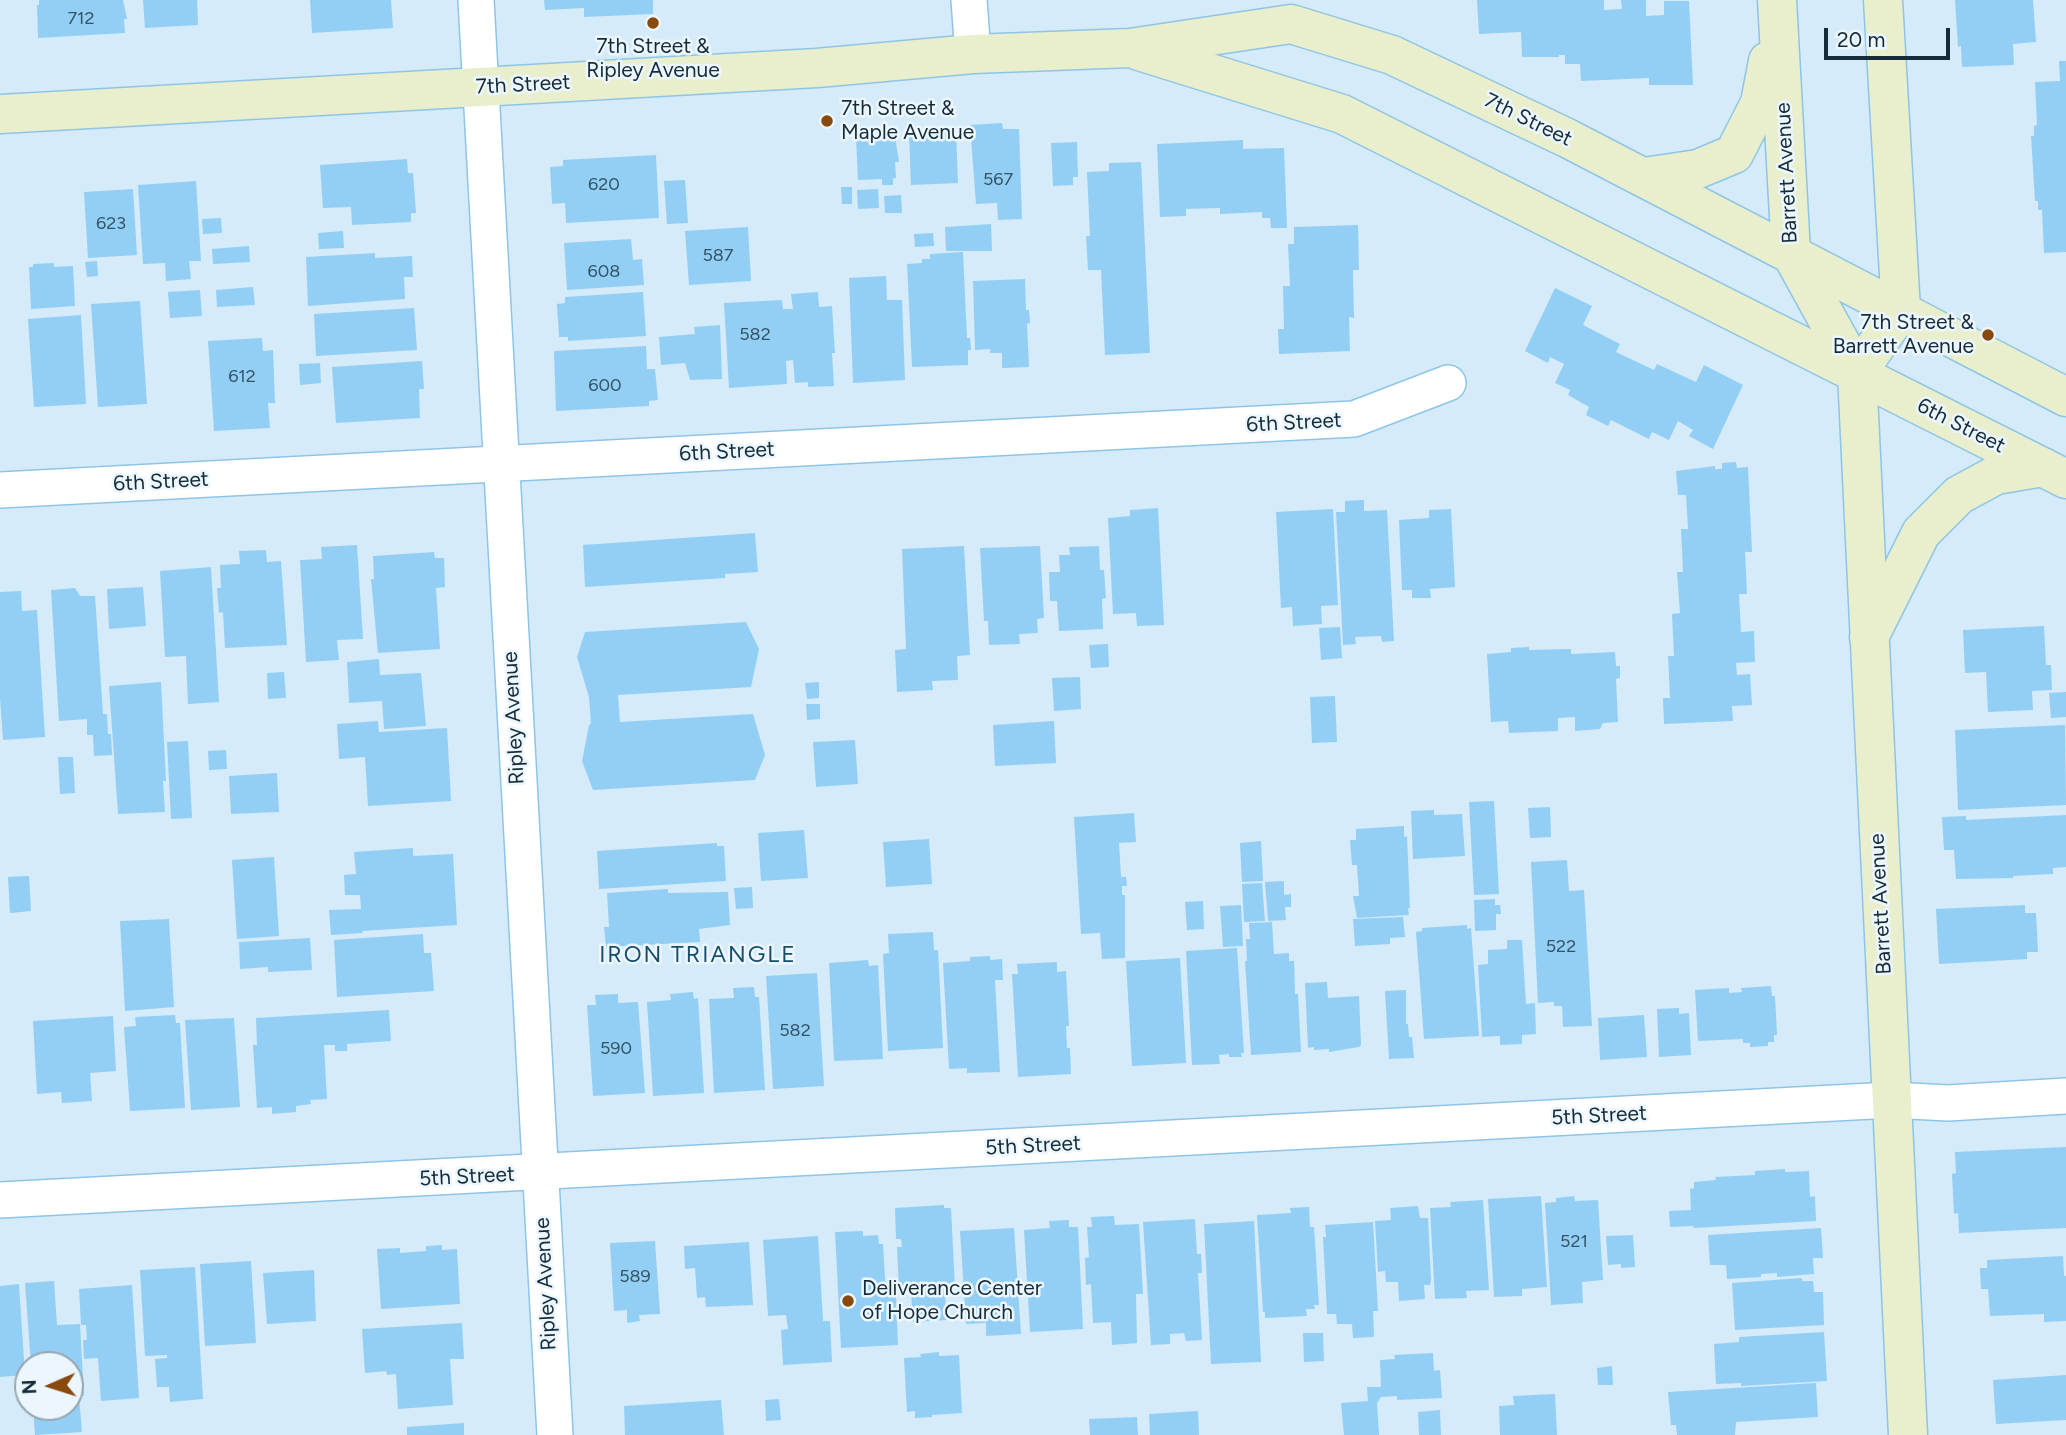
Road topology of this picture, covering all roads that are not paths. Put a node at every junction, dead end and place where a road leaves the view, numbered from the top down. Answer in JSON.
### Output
{"nodes":[{"id":1,"x":476,"y":0,"type":"edge"},
{"id":2,"x":969,"y":0,"type":"edge"},
{"id":3,"x":1883,"y":0,"type":"edge"},
{"id":4,"x":1778,"y":5,"type":"edge"},
{"id":5,"x":1130,"y":48,"type":"junction"},
{"id":6,"x":973,"y":54,"type":"junction"},
{"id":7,"x":480,"y":87,"type":"junction"},
{"id":8,"x":0,"y":114,"type":"edge"},
{"id":9,"x":1644,"y":177,"type":"junction"},
{"id":10,"x":1791,"y":253,"type":"junction"},
{"id":11,"x":1900,"y":310,"type":"junction"},
{"id":12,"x":1857,"y":373,"type":"junction"},
{"id":13,"x":1448,"y":383,"type":"dead end"},
{"id":14,"x":2066,"y":397,"type":"edge"},
{"id":15,"x":501,"y":464,"type":"junction"},
{"id":16,"x":2054,"y":473,"type":"edge"},
{"id":17,"x":0,"y":490,"type":"edge"},
{"id":18,"x":1868,"y":639,"type":"junction"},
{"id":19,"x":2066,"y":1096,"type":"edge"},
{"id":20,"x":1891,"y":1100,"type":"junction"},
{"id":21,"x":540,"y":1173,"type":"junction"},
{"id":22,"x":0,"y":1200,"type":"edge"},
{"id":23,"x":555,"y":1435,"type":"edge"},
{"id":24,"x":1908,"y":1435,"type":"edge"}],
"edges":[{"from":1,"to":7,"type":"street","name":"Ripley Avenue"},
{"from":2,"to":6,"type":"street"},
{"from":3,"to":11,"type":"street"},
{"from":4,"to":9,"type":"street"},
{"from":4,"to":10,"type":"street","name":"Barrett Avenue"},
{"from":5,"to":6,"type":"street","name":"7th Street"},
{"from":5,"to":9,"type":"street","name":"7th Street"},
{"from":5,"to":12,"type":"street","name":"7th Street"},
{"from":6,"to":7,"type":"street","name":"7th Street"},
{"from":7,"to":8,"type":"street","name":"7th Street"},
{"from":7,"to":15,"type":"street","name":"Ripley Avenue"},
{"from":9,"to":10,"type":"street","name":"7th Street"},
{"from":10,"to":11,"type":"street","name":"7th Street"},
{"from":10,"to":12,"type":"street","name":"Barrett Avenue"},
{"from":11,"to":12,"type":"street"},
{"from":11,"to":14,"type":"street"},
{"from":12,"to":16,"type":"street","name":"6th Street"},
{"from":12,"to":18,"type":"street","name":"Barrett Avenue"},
{"from":13,"to":15,"type":"street","name":"6th Street"},
{"from":15,"to":17,"type":"street","name":"6th Street"},
{"from":15,"to":21,"type":"street","name":"Ripley Avenue"},
{"from":16,"to":18,"type":"street"},
{"from":18,"to":20,"type":"street","name":"Barrett Avenue"},
{"from":19,"to":20,"type":"street","name":"5th Street"},
{"from":20,"to":21,"type":"street","name":"5th Street"},
{"from":20,"to":24,"type":"street","name":"Barrett Avenue"},
{"from":21,"to":22,"type":"street","name":"5th Street"},
{"from":21,"to":23,"type":"street","name":"Ripley Avenue"}]}
